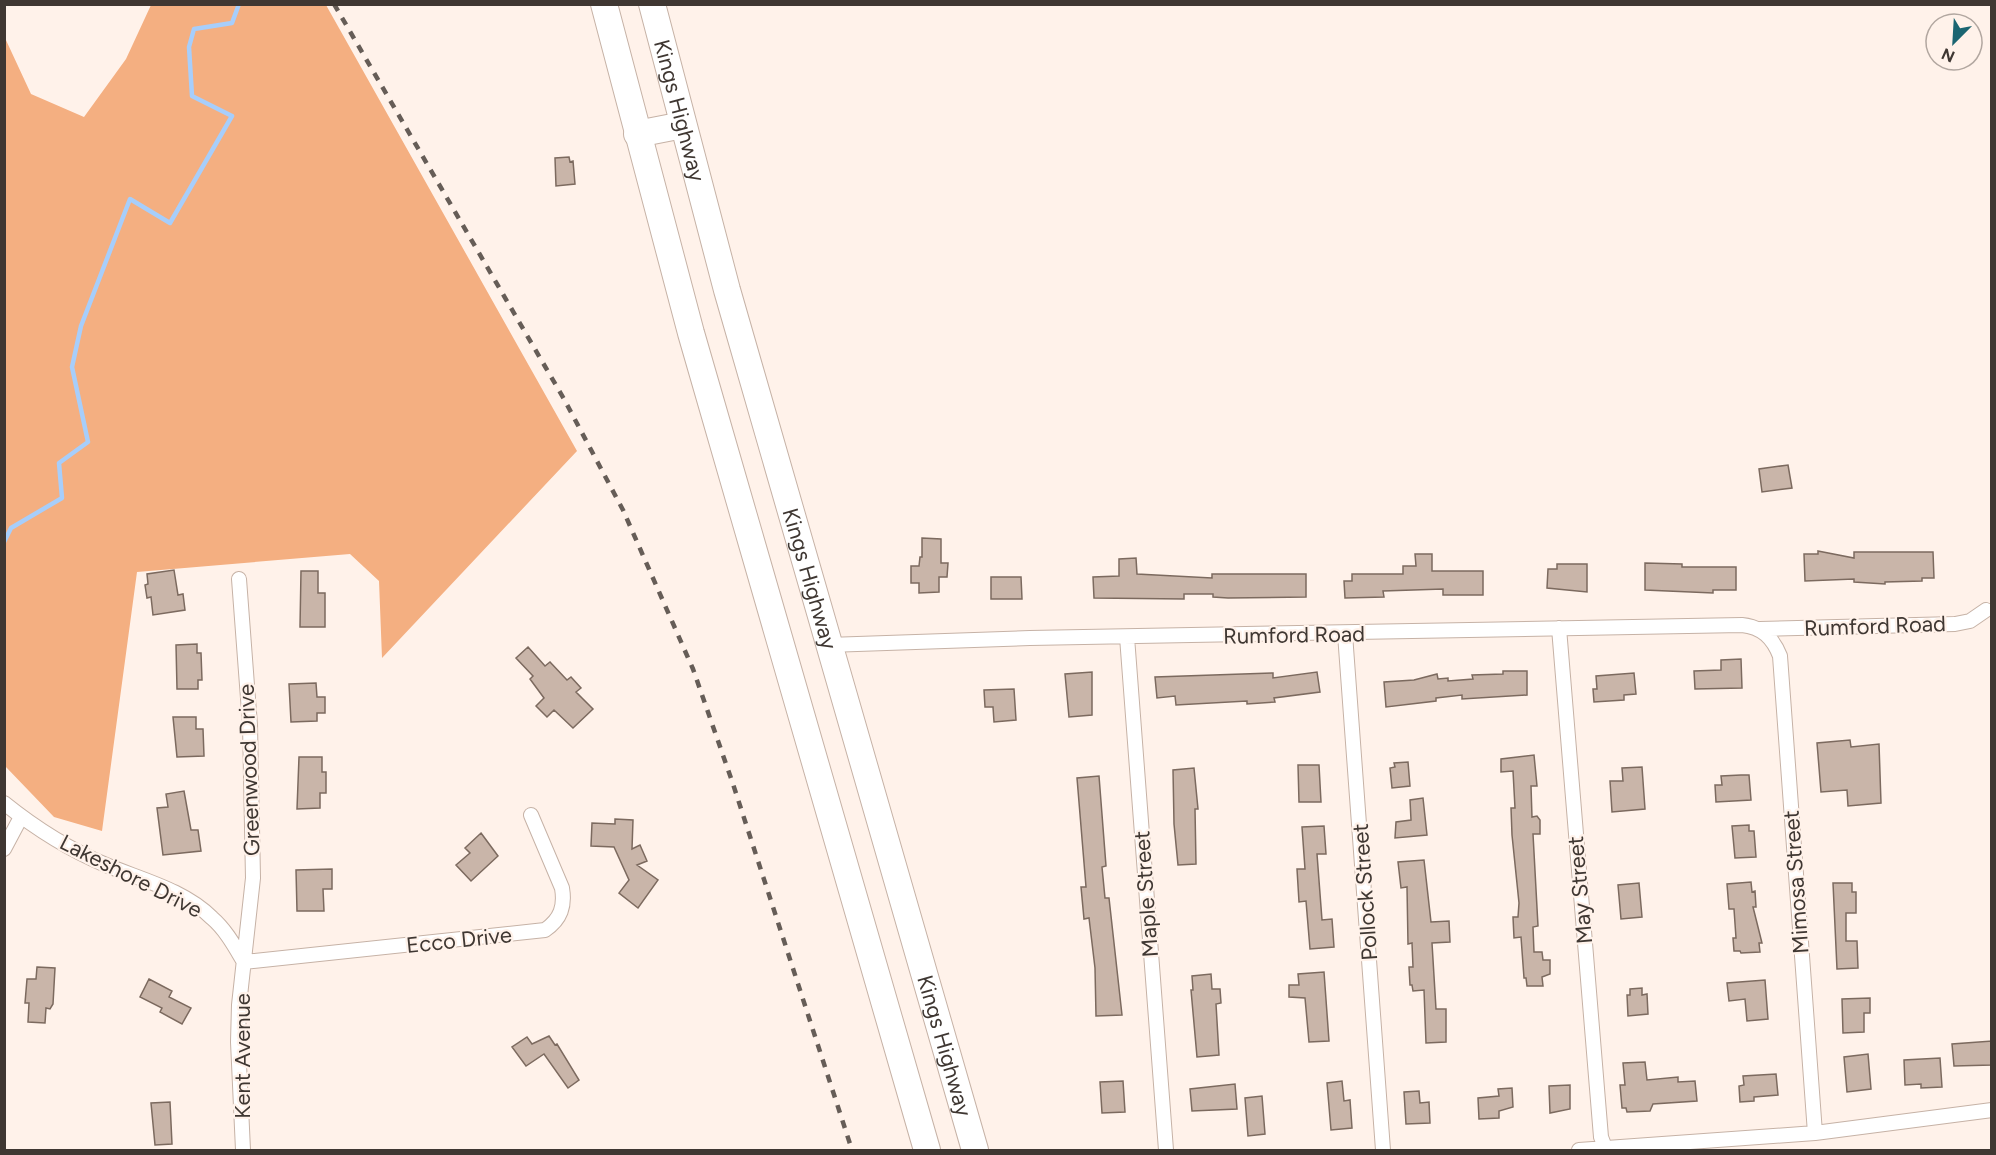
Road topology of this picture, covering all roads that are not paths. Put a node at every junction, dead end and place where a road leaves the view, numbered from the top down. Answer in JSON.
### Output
{"nodes":[{"id":1,"x":604,"y":4,"type":"edge"},
{"id":2,"x":652,"y":4,"type":"edge"},
{"id":3,"x":683,"y":125,"type":"junction"},
{"id":4,"x":637,"y":134,"type":"junction"},
{"id":5,"x":239,"y":579,"type":"dead end"},
{"id":6,"x":1986,"y":610,"type":"dead end"},
{"id":7,"x":1559,"y":628,"type":"junction"},
{"id":8,"x":1764,"y":632,"type":"junction"},
{"id":9,"x":1345,"y":634,"type":"junction"},
{"id":10,"x":1127,"y":637,"type":"junction"},
{"id":11,"x":828,"y":645,"type":"junction"},
{"id":12,"x":4,"y":803,"type":"edge"},
{"id":13,"x":531,"y":815,"type":"dead end"},
{"id":14,"x":21,"y":817,"type":"junction"},
{"id":15,"x":4,"y":849,"type":"edge"},
{"id":16,"x":244,"y":962,"type":"junction"},
{"id":17,"x":1992,"y":1110,"type":"edge"},
{"id":18,"x":1815,"y":1133,"type":"junction"},
{"id":19,"x":1606,"y":1149,"type":"edge"},
{"id":20,"x":243,"y":1150,"type":"edge"},
{"id":21,"x":927,"y":1150,"type":"edge"},
{"id":22,"x":975,"y":1150,"type":"edge"},
{"id":23,"x":1166,"y":1150,"type":"edge"},
{"id":24,"x":1383,"y":1150,"type":"edge"},
{"id":25,"x":1579,"y":1150,"type":"edge"}],
"edges":[{"from":1,"to":4,"type":"highway","name":"Kings Highway"},
{"from":2,"to":3,"type":"highway","name":"Kings Highway"},
{"from":3,"to":4,"type":"highway"},
{"from":3,"to":11,"type":"highway","name":"Kings Highway"},
{"from":4,"to":21,"type":"highway","name":"Kings Highway"},
{"from":5,"to":16,"type":"street","name":"Greenwood Drive"},
{"from":6,"to":8,"type":"street","name":"Rumford Road"},
{"from":7,"to":8,"type":"street","name":"Rumford Road"},
{"from":7,"to":9,"type":"street","name":"Rumford Road"},
{"from":7,"to":19,"type":"street","name":"May Street"},
{"from":8,"to":18,"type":"street","name":"Mimosa Street"},
{"from":9,"to":10,"type":"street","name":"Rumford Road"},
{"from":9,"to":24,"type":"street","name":"Pollock Street"},
{"from":10,"to":11,"type":"street","name":"Rumford Road"},
{"from":10,"to":23,"type":"street","name":"Maple Street"},
{"from":11,"to":22,"type":"highway","name":"Kings Highway"},
{"from":12,"to":14,"type":"street","name":"Lakeshore Drive"},
{"from":13,"to":16,"type":"street","name":"Ecco Drive"},
{"from":14,"to":15,"type":"street"},
{"from":14,"to":16,"type":"street","name":"Lakeshore Drive"},
{"from":16,"to":20,"type":"street","name":"Kent Avenue"},
{"from":17,"to":18,"type":"street"},
{"from":18,"to":19,"type":"street"},
{"from":19,"to":25,"type":"street"}]}
